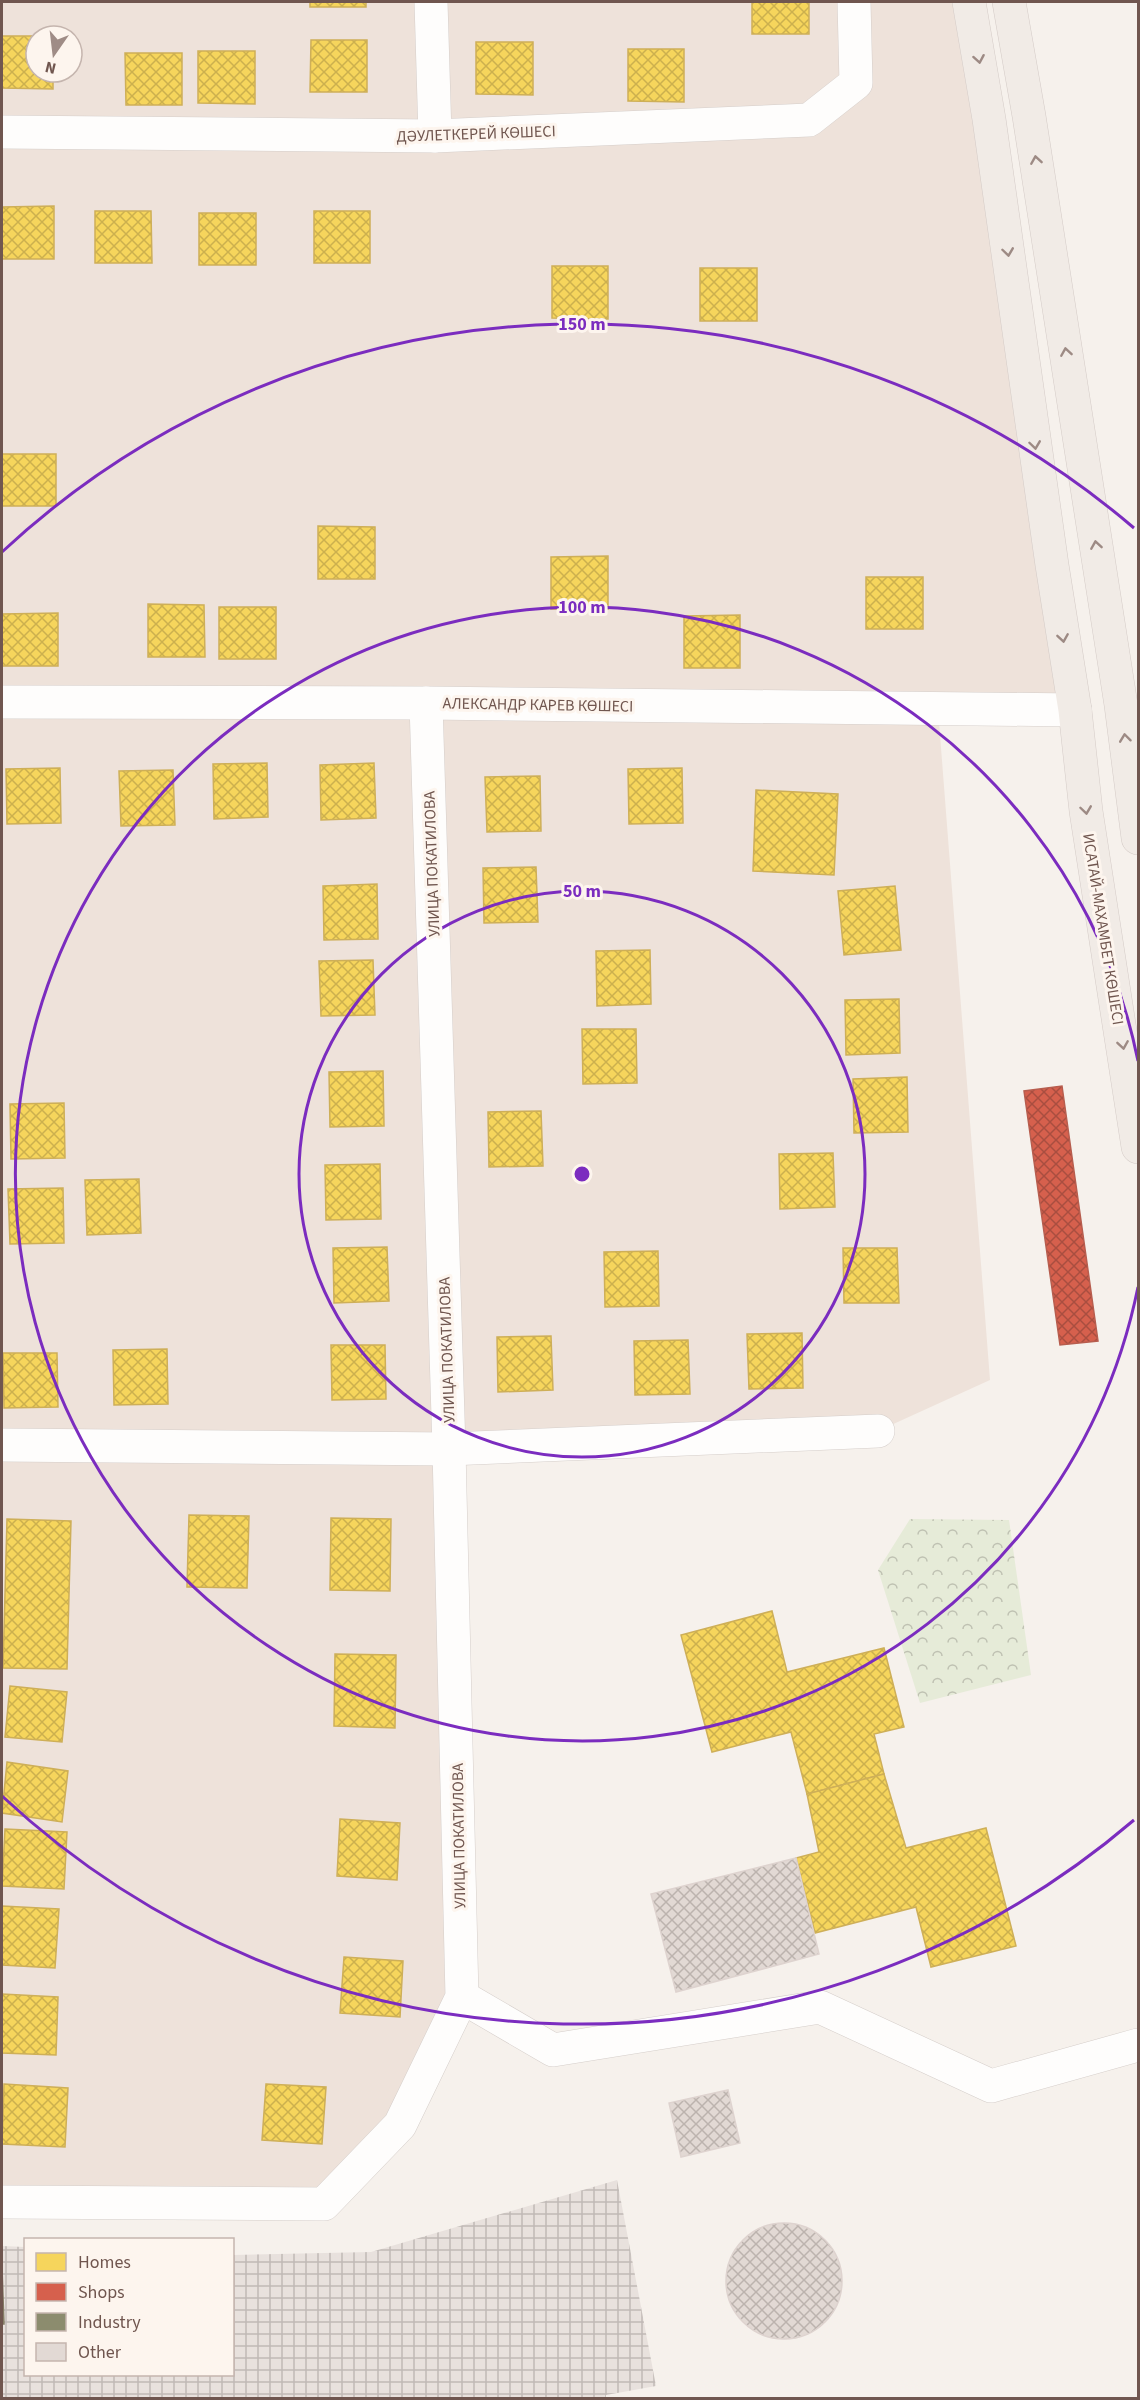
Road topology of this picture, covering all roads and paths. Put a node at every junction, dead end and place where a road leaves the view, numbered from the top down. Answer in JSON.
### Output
{"nodes":[{"id":1,"x":431,"y":2,"type":"edge"},
{"id":2,"x":854,"y":2,"type":"edge"},
{"id":3,"x":969,"y":2,"type":"edge"},
{"id":4,"x":1009,"y":2,"type":"edge"},
{"id":5,"x":2,"y":132,"type":"edge"},
{"id":6,"x":435,"y":136,"type":"junction"},
{"id":7,"x":2,"y":702,"type":"edge"},
{"id":8,"x":426,"y":703,"type":"junction"},
{"id":9,"x":1121,"y":705,"type":"junction"},
{"id":10,"x":1075,"y":710,"type":"junction"},
{"id":11,"x":1138,"y":838,"type":"edge"},
{"id":12,"x":1138,"y":1147,"type":"edge"},
{"id":13,"x":878,"y":1431,"type":"dead end"},
{"id":14,"x":2,"y":1445,"type":"edge"},
{"id":15,"x":449,"y":1449,"type":"junction"},
{"id":16,"x":462,"y":1997,"type":"junction"},
{"id":17,"x":1138,"y":2045,"type":"edge"},
{"id":18,"x":2,"y":2202,"type":"edge"}],
"edges":[{"from":1,"to":6,"type":"street"},
{"from":2,"to":6,"type":"street","name":"ДӘУЛЕТКЕРЕЙ КӨШЕСІ"},
{"from":3,"to":10,"type":"main road","name":"ИСАТАЙ-МАХАМБЕТ КӨШЕСІ","one_way":true},
{"from":9,"to":4,"type":"main road","one_way":true},
{"from":5,"to":6,"type":"street","name":"ДӘУЛЕТКЕРЕЙ КӨШЕСІ"},
{"from":7,"to":8,"type":"street","name":"АЛЕКСАНДР КАРЕВ КӨШЕСІ"},
{"from":8,"to":10,"type":"street","name":"АЛЕКСАНДР КАРЕВ КӨШЕСІ"},
{"from":8,"to":15,"type":"street","name":"УЛИЦА ПОКАТИЛОВА"},
{"from":9,"to":10,"type":"main road"},
{"from":11,"to":9,"type":"main road","one_way":true},
{"from":10,"to":12,"type":"main road","name":"ИСАТАЙ-МАХАМБЕТ КӨШЕСІ","one_way":true},
{"from":13,"to":15,"type":"street"},
{"from":14,"to":15,"type":"street"},
{"from":15,"to":16,"type":"street","name":"УЛИЦА ПОКАТИЛОВА"},
{"from":16,"to":17,"type":"street"},
{"from":16,"to":18,"type":"street"}]}
